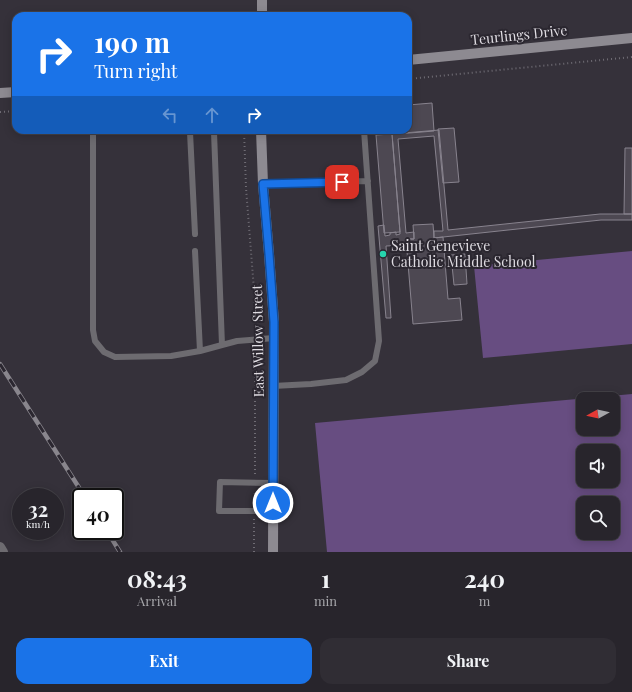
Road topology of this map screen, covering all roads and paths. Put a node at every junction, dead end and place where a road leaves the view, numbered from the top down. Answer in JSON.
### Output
{"nodes":[{"id":1,"x":262,"y":0,"type":"edge"},
{"id":2,"x":262,"y":12,"type":"edge"},
{"id":3,"x":632,"y":38,"type":"edge"},
{"id":4,"x":632,"y":58,"type":"edge"},
{"id":5,"x":412,"y":60,"type":"edge"},
{"id":6,"x":412,"y":79,"type":"edge"},
{"id":7,"x":12,"y":92,"type":"edge"},
{"id":8,"x":0,"y":93,"type":"edge"},
{"id":9,"x":12,"y":111,"type":"edge"},
{"id":10,"x":0,"y":112,"type":"edge"},
{"id":11,"x":93,"y":134,"type":"edge"},
{"id":12,"x":190,"y":134,"type":"edge"},
{"id":13,"x":214,"y":134,"type":"edge"},
{"id":14,"x":244,"y":134,"type":"edge"},
{"id":15,"x":261,"y":134,"type":"edge"},
{"id":16,"x":364,"y":134,"type":"edge"},
{"id":17,"x":368,"y":181,"type":"junction"},
{"id":18,"x":263,"y":184,"type":"junction"},
{"id":19,"x":195,"y":234,"type":"dead end"},
{"id":20,"x":195,"y":251,"type":"dead end"},
{"id":21,"x":255,"y":331,"type":"dead end"},
{"id":22,"x":274,"y":338,"type":"junction"},
{"id":23,"x":222,"y":345,"type":"junction"},
{"id":24,"x":255,"y":348,"type":"dead end"},
{"id":25,"x":200,"y":351,"type":"junction"},
{"id":26,"x":273,"y":386,"type":"junction"},
{"id":27,"x":255,"y":479,"type":"dead end"},
{"id":28,"x":273,"y":483,"type":"junction"},
{"id":29,"x":255,"y":486,"type":"dead end"},
{"id":30,"x":254,"y":507,"type":"dead end"},
{"id":31,"x":273,"y":511,"type":"junction"},
{"id":32,"x":254,"y":515,"type":"dead end"},
{"id":33,"x":0,"y":547,"type":"edge"},
{"id":34,"x":4,"y":552,"type":"edge"},
{"id":35,"x":254,"y":552,"type":"edge"},
{"id":36,"x":273,"y":552,"type":"edge"}],
"edges":[{"from":1,"to":2,"type":"street"},
{"from":3,"to":5,"type":"street","name":"Teurlings Drive"},
{"from":4,"to":6,"type":"path"},
{"from":7,"to":8,"type":"street"},
{"from":9,"to":10,"type":"path"},
{"from":11,"to":25,"type":"lane"},
{"from":12,"to":19,"type":"lane"},
{"from":13,"to":23,"type":"lane"},
{"from":14,"to":21,"type":"path"},
{"from":15,"to":18,"type":"street","name":"East Willow Street"},
{"from":16,"to":17,"type":"lane"},
{"from":17,"to":18,"type":"lane"},
{"from":17,"to":26,"type":"lane"},
{"from":18,"to":22,"type":"street","name":"East Willow Street"},
{"from":20,"to":25,"type":"lane"},
{"from":22,"to":23,"type":"lane"},
{"from":22,"to":26,"type":"street","name":"East Willow Street"},
{"from":23,"to":25,"type":"lane"},
{"from":24,"to":27,"type":"path"},
{"from":26,"to":28,"type":"street","name":"East Willow Street"},
{"from":28,"to":31,"type":"street","name":"East Willow Street"},
{"from":28,"to":31,"type":"lane"},
{"from":29,"to":30,"type":"path"},
{"from":31,"to":36,"type":"street","name":"East Willow Street"},
{"from":32,"to":35,"type":"path"},
{"from":33,"to":34,"type":"street"}]}
